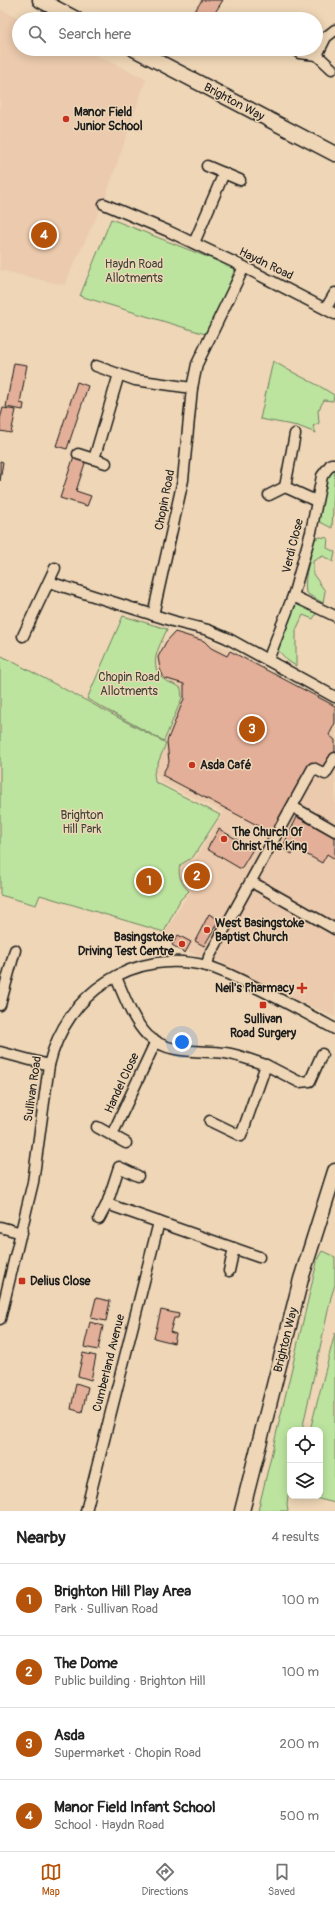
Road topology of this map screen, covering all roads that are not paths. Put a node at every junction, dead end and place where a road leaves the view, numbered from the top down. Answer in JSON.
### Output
{"nodes":[{"id":1,"x":40,"y":0,"type":"edge"},
{"id":2,"x":63,"y":12,"type":"edge"},
{"id":3,"x":335,"y":30,"type":"edge"},
{"id":4,"x":323,"y":43,"type":"edge"},
{"id":5,"x":147,"y":56,"type":"edge"},
{"id":6,"x":318,"y":56,"type":"edge"},
{"id":7,"x":332,"y":69,"type":"dead end"},
{"id":8,"x":335,"y":154,"type":"edge"},
{"id":9,"x":207,"y":166,"type":"dead end"},
{"id":10,"x":224,"y":173,"type":"junction"},
{"id":11,"x":240,"y":180,"type":"dead end"},
{"id":12,"x":104,"y":204,"type":"dead end"},
{"id":13,"x":194,"y":243,"type":"junction"},
{"id":14,"x":244,"y":267,"type":"junction"},
{"id":15,"x":335,"y":293,"type":"edge"},
{"id":16,"x":326,"y":308,"type":"junction"},
{"id":17,"x":335,"y":314,"type":"edge"},
{"id":18,"x":96,"y":366,"type":"dead end"},
{"id":19,"x":120,"y":374,"type":"junction"},
{"id":20,"x":192,"y":388,"type":"junction"},
{"id":21,"x":295,"y":434,"type":"dead end"},
{"id":22,"x":78,"y":454,"type":"dead end"},
{"id":23,"x":94,"y":459,"type":"junction"},
{"id":24,"x":106,"y":463,"type":"dead end"},
{"id":25,"x":335,"y":464,"type":"edge"},
{"id":26,"x":285,"y":487,"type":"junction"},
{"id":27,"x":269,"y":495,"type":"dead end"},
{"id":28,"x":316,"y":501,"type":"junction"},
{"id":29,"x":55,"y":568,"type":"dead end"},
{"id":30,"x":48,"y":582,"type":"junction"},
{"id":31,"x":293,"y":596,"type":"junction"},
{"id":32,"x":153,"y":615,"type":"junction"},
{"id":33,"x":335,"y":616,"type":"edge"},
{"id":34,"x":23,"y":636,"type":"dead end"},
{"id":35,"x":268,"y":660,"type":"junction"},
{"id":36,"x":335,"y":697,"type":"edge"},
{"id":37,"x":334,"y":760,"type":"edge"},
{"id":38,"x":293,"y":807,"type":"junction"},
{"id":39,"x":335,"y":830,"type":"edge"},
{"id":40,"x":257,"y":885,"type":"dead end"},
{"id":41,"x":335,"y":929,"type":"edge"},
{"id":42,"x":15,"y":950,"type":"dead end"},
{"id":43,"x":207,"y":966,"type":"junction"},
{"id":44,"x":116,"y":977,"type":"junction"},
{"id":45,"x":3,"y":983,"type":"edge"},
{"id":46,"x":0,"y":1005,"type":"edge"},
{"id":47,"x":335,"y":1029,"type":"edge"},
{"id":48,"x":156,"y":1041,"type":"junction"},
{"id":49,"x":0,"y":1052,"type":"edge"},
{"id":50,"x":322,"y":1054,"type":"dead end"},
{"id":51,"x":48,"y":1065,"type":"junction"},
{"id":52,"x":266,"y":1065,"type":"junction"},
{"id":53,"x":210,"y":1121,"type":"dead end"},
{"id":54,"x":97,"y":1126,"type":"dead end"},
{"id":55,"x":112,"y":1135,"type":"junction"},
{"id":56,"x":126,"y":1142,"type":"dead end"},
{"id":57,"x":335,"y":1171,"type":"edge"},
{"id":58,"x":138,"y":1176,"type":"dead end"},
{"id":59,"x":107,"y":1204,"type":"junction"},
{"id":60,"x":99,"y":1219,"type":"dead end"},
{"id":61,"x":159,"y":1222,"type":"junction"},
{"id":62,"x":0,"y":1227,"type":"edge"},
{"id":63,"x":22,"y":1233,"type":"junction"},
{"id":64,"x":234,"y":1248,"type":"junction"},
{"id":65,"x":259,"y":1257,"type":"dead end"},
{"id":66,"x":229,"y":1271,"type":"dead end"},
{"id":67,"x":0,"y":1319,"type":"edge"},
{"id":68,"x":86,"y":1511,"type":"edge"},
{"id":69,"x":242,"y":1511,"type":"edge"}],
"edges":[{"from":1,"to":2,"type":"street"},
{"from":3,"to":4,"type":"street"},
{"from":5,"to":8,"type":"street","name":"Brighton Way"},
{"from":6,"to":7,"type":"street"},
{"from":9,"to":10,"type":"street"},
{"from":10,"to":11,"type":"street"},
{"from":10,"to":13,"type":"street"},
{"from":12,"to":13,"type":"street","name":"Haydn Road"},
{"from":13,"to":14,"type":"street","name":"Haydn Road"},
{"from":14,"to":16,"type":"street","name":"Haydn Road"},
{"from":14,"to":20,"type":"street","name":"Chopin Road"},
{"from":15,"to":16,"type":"street"},
{"from":16,"to":17,"type":"street","name":"Haydn Road"},
{"from":18,"to":19,"type":"street"},
{"from":19,"to":20,"type":"street"},
{"from":19,"to":23,"type":"street"},
{"from":20,"to":32,"type":"street","name":"Chopin Road"},
{"from":21,"to":26,"type":"street"},
{"from":22,"to":23,"type":"street"},
{"from":23,"to":24,"type":"street"},
{"from":25,"to":28,"type":"street","name":"Verdi Close"},
{"from":26,"to":27,"type":"street"},
{"from":26,"to":28,"type":"street"},
{"from":28,"to":31,"type":"street","name":"Verdi Close"},
{"from":29,"to":30,"type":"street"},
{"from":30,"to":32,"type":"street"},
{"from":30,"to":34,"type":"street"},
{"from":31,"to":33,"type":"street"},
{"from":31,"to":35,"type":"street","name":"Verdi Close"},
{"from":32,"to":35,"type":"street"},
{"from":35,"to":36,"type":"street"},
{"from":37,"to":38,"type":"street"},
{"from":38,"to":39,"type":"street"},
{"from":38,"to":43,"type":"street"},
{"from":40,"to":41,"type":"street"},
{"from":42,"to":45,"type":"street"},
{"from":43,"to":44,"type":"street","name":"Sullivan Road"},
{"from":43,"to":47,"type":"street","name":"Sullivan Road"},
{"from":44,"to":48,"type":"street"},
{"from":44,"to":51,"type":"street","name":"Sullivan Road"},
{"from":45,"to":46,"type":"street"},
{"from":48,"to":52,"type":"street"},
{"from":48,"to":55,"type":"street","name":"Handel Close"},
{"from":49,"to":51,"type":"street"},
{"from":50,"to":52,"type":"street"},
{"from":51,"to":63,"type":"street","name":"Sullivan Road"},
{"from":52,"to":53,"type":"street"},
{"from":54,"to":55,"type":"street","name":"Handel Close"},
{"from":55,"to":56,"type":"street","name":"Handel Close"},
{"from":57,"to":69,"type":"street","name":"Brighton Way"},
{"from":58,"to":59,"type":"street"},
{"from":59,"to":60,"type":"street"},
{"from":59,"to":61,"type":"street"},
{"from":61,"to":64,"type":"street"},
{"from":61,"to":68,"type":"street","name":"Cumberland Avenue"},
{"from":62,"to":63,"type":"street"},
{"from":63,"to":67,"type":"street","name":"Sullivan Road"},
{"from":64,"to":65,"type":"street"},
{"from":64,"to":66,"type":"street"}]}
